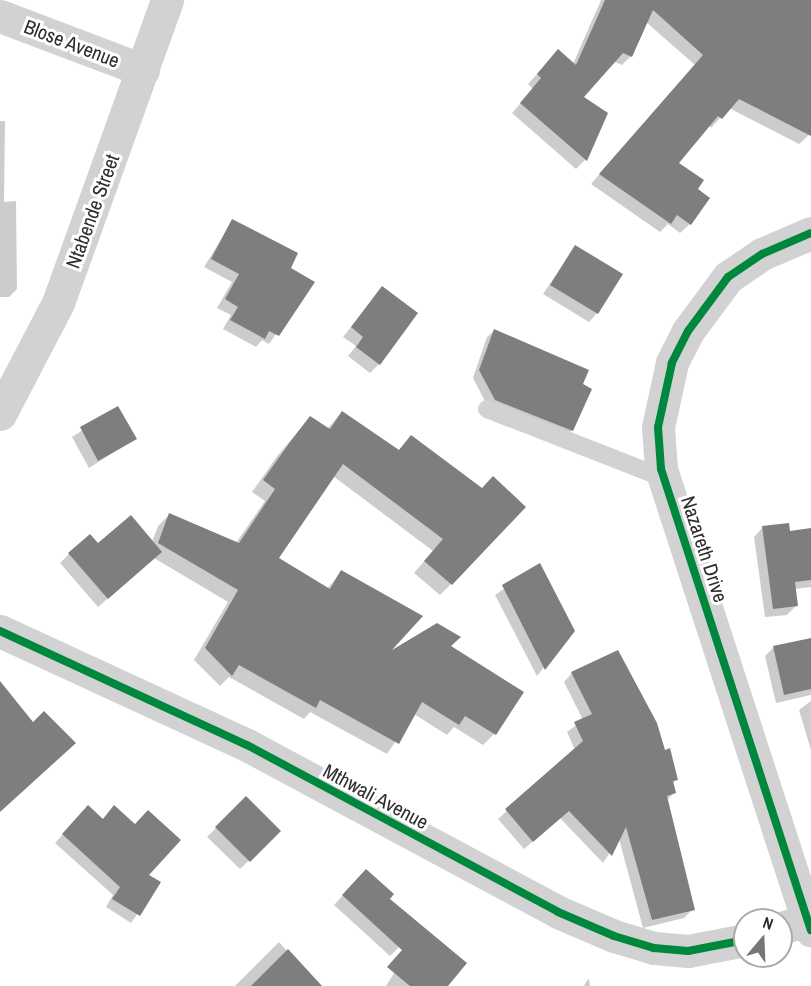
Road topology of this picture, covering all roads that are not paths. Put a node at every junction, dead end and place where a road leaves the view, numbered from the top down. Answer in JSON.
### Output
{"nodes":[{"id":1,"x":167,"y":0,"type":"edge"},
{"id":2,"x":0,"y":16,"type":"edge"},
{"id":3,"x":143,"y":70,"type":"junction"},
{"id":4,"x":811,"y":233,"type":"edge"},
{"id":5,"x":487,"y":409,"type":"dead end"},
{"id":6,"x":0,"y":414,"type":"edge"},
{"id":7,"x":664,"y":478,"type":"junction"},
{"id":8,"x":0,"y":631,"type":"edge"},
{"id":9,"x":800,"y":926,"type":"edge"},
{"id":10,"x":733,"y":942,"type":"edge"}],
"edges":[{"from":1,"to":3,"type":"street","name":"Ntabende Street"},
{"from":2,"to":3,"type":"street","name":"Blose Avenue"},
{"from":3,"to":6,"type":"street","name":"Ntabende Street"},
{"from":4,"to":7,"type":"street","name":"Nazareth Drive"},
{"from":5,"to":7,"type":"lane"},
{"from":7,"to":9,"type":"street","name":"Nazareth Drive"},
{"from":8,"to":10,"type":"street","name":"Mthwali Avenue"}]}
